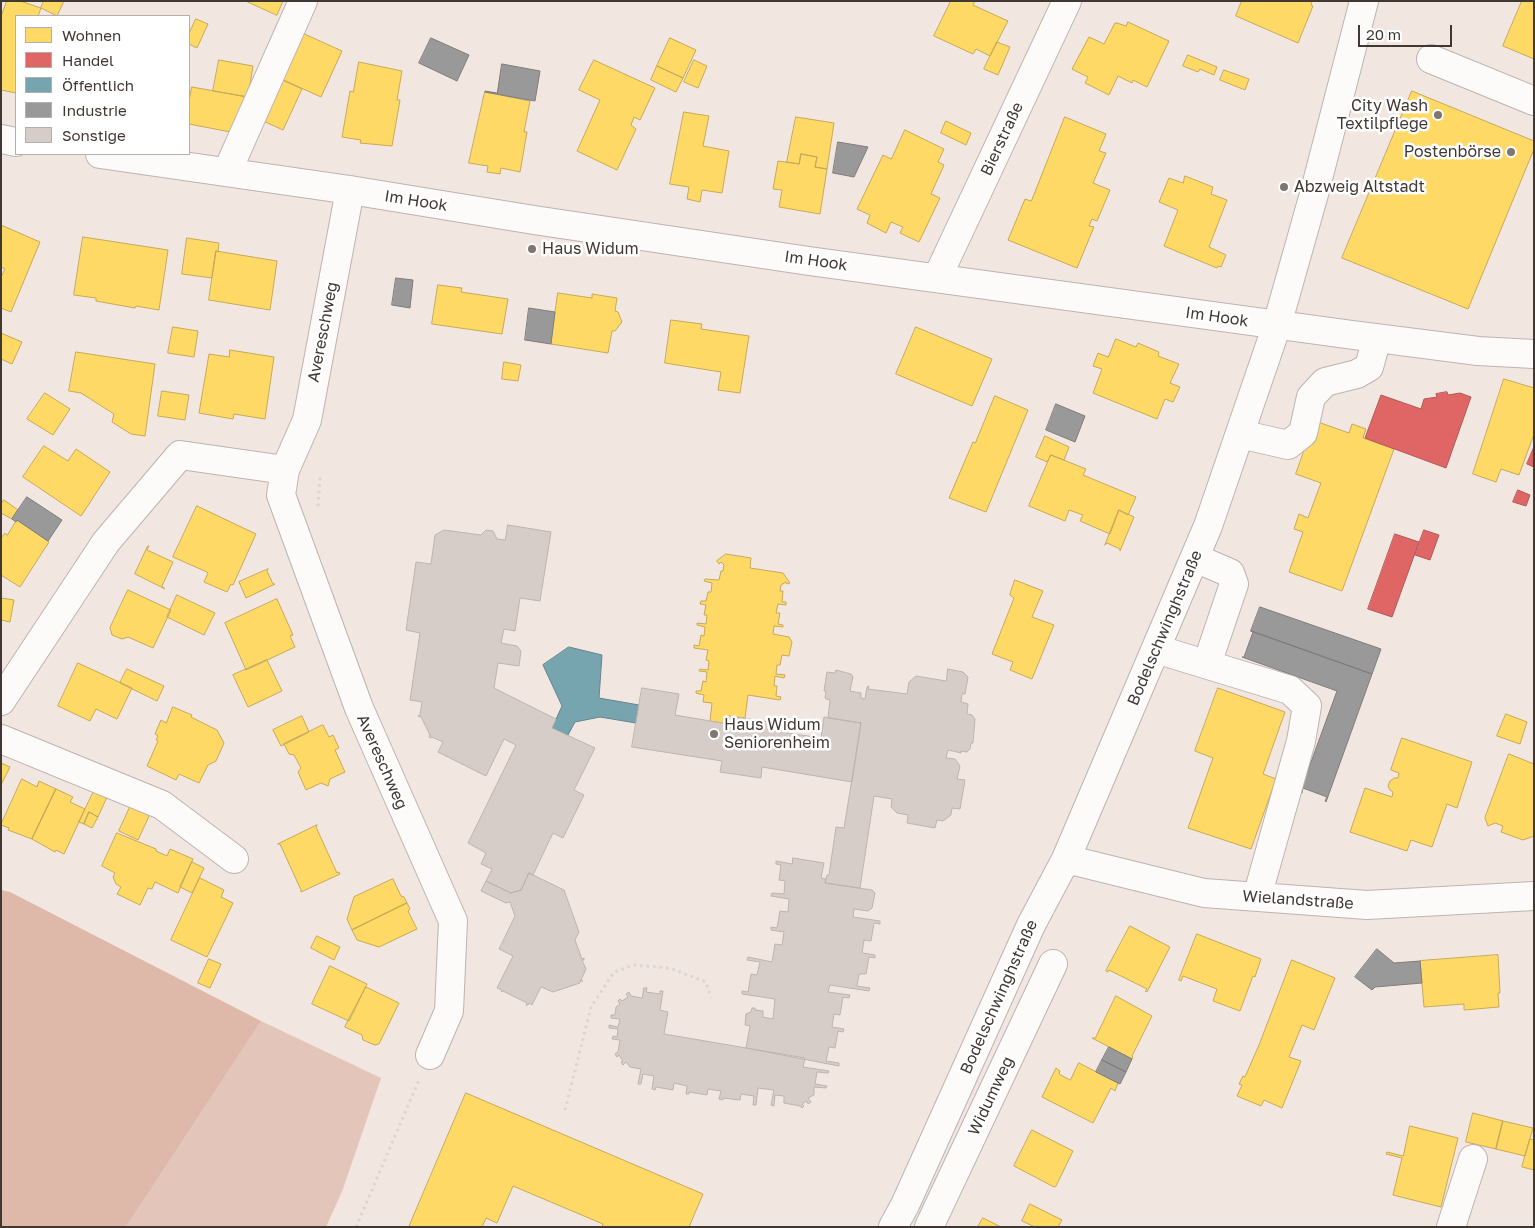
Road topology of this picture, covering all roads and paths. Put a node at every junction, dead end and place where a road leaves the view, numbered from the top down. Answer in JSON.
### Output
{"nodes":[{"id":1,"x":303,"y":1,"type":"edge"},
{"id":2,"x":1067,"y":1,"type":"edge"},
{"id":3,"x":1364,"y":1,"type":"edge"},
{"id":4,"x":1431,"y":59,"type":"dead end"},
{"id":5,"x":1534,"y":101,"type":"edge"},
{"id":6,"x":1,"y":140,"type":"edge"},
{"id":7,"x":15,"y":142,"type":"edge"},
{"id":8,"x":107,"y":155,"type":"edge"},
{"id":9,"x":227,"y":172,"type":"junction"},
{"id":10,"x":350,"y":190,"type":"junction"},
{"id":11,"x":937,"y":278,"type":"junction"},
{"id":12,"x":1277,"y":325,"type":"junction"},
{"id":13,"x":1377,"y":338,"type":"junction"},
{"id":14,"x":1521,"y":354,"type":"edge"},
{"id":15,"x":1240,"y":434,"type":"junction"},
{"id":16,"x":285,"y":470,"type":"junction"},
{"id":17,"x":1195,"y":558,"type":"junction"},
{"id":18,"x":1156,"y":648,"type":"junction"},
{"id":19,"x":1208,"y":664,"type":"junction"},
{"id":20,"x":1,"y":701,"type":"edge"},
{"id":21,"x":1,"y":739,"type":"edge"},
{"id":22,"x":1066,"y":859,"type":"junction"},
{"id":23,"x":234,"y":860,"type":"dead end"},
{"id":24,"x":1534,"y":896,"type":"edge"},
{"id":25,"x":1257,"y":897,"type":"junction"},
{"id":26,"x":1052,"y":964,"type":"dead end"},
{"id":27,"x":711,"y":998,"type":"dead end"},
{"id":28,"x":430,"y":1055,"type":"joint"},
{"id":29,"x":565,"y":1110,"type":"dead end"},
{"id":30,"x":1473,"y":1160,"type":"dead end"},
{"id":31,"x":356,"y":1227,"type":"edge"},
{"id":32,"x":893,"y":1227,"type":"edge"},
{"id":33,"x":929,"y":1227,"type":"edge"},
{"id":34,"x":1451,"y":1227,"type":"edge"}],
"edges":[{"from":1,"to":9,"type":"street"},
{"from":2,"to":11,"type":"street","name":"Bierstraße"},
{"from":3,"to":12,"type":"street","name":"Bodelschwinghstraße"},
{"from":4,"to":5,"type":"street"},
{"from":6,"to":7,"type":"street"},
{"from":8,"to":9,"type":"street","name":"Im Hook"},
{"from":9,"to":10,"type":"street","name":"Im Hook"},
{"from":10,"to":11,"type":"street","name":"Im Hook"},
{"from":10,"to":16,"type":"street","name":"Avereschweg"},
{"from":11,"to":12,"type":"street","name":"Im Hook"},
{"from":12,"to":13,"type":"street","name":"Im Hook"},
{"from":12,"to":15,"type":"street","name":"Bodelschwinghstraße"},
{"from":13,"to":14,"type":"street","name":"Im Hook"},
{"from":13,"to":15,"type":"street"},
{"from":15,"to":17,"type":"street","name":"Bodelschwinghstraße"},
{"from":16,"to":20,"type":"street"},
{"from":16,"to":28,"type":"street","name":"Avereschweg"},
{"from":17,"to":18,"type":"street","name":"Bodelschwinghstraße"},
{"from":17,"to":19,"type":"street"},
{"from":18,"to":19,"type":"street"},
{"from":18,"to":22,"type":"street","name":"Bodelschwinghstraße"},
{"from":19,"to":25,"type":"street"},
{"from":21,"to":23,"type":"street"},
{"from":22,"to":25,"type":"street","name":"Wielandstraße"},
{"from":22,"to":32,"type":"street","name":"Bodelschwinghstraße"},
{"from":24,"to":25,"type":"street","name":"Wielandstraße"},
{"from":26,"to":33,"type":"street","name":"Widumweg"},
{"from":27,"to":29,"type":"path"},
{"from":28,"to":31,"type":"path"},
{"from":30,"to":34,"type":"street"}]}
